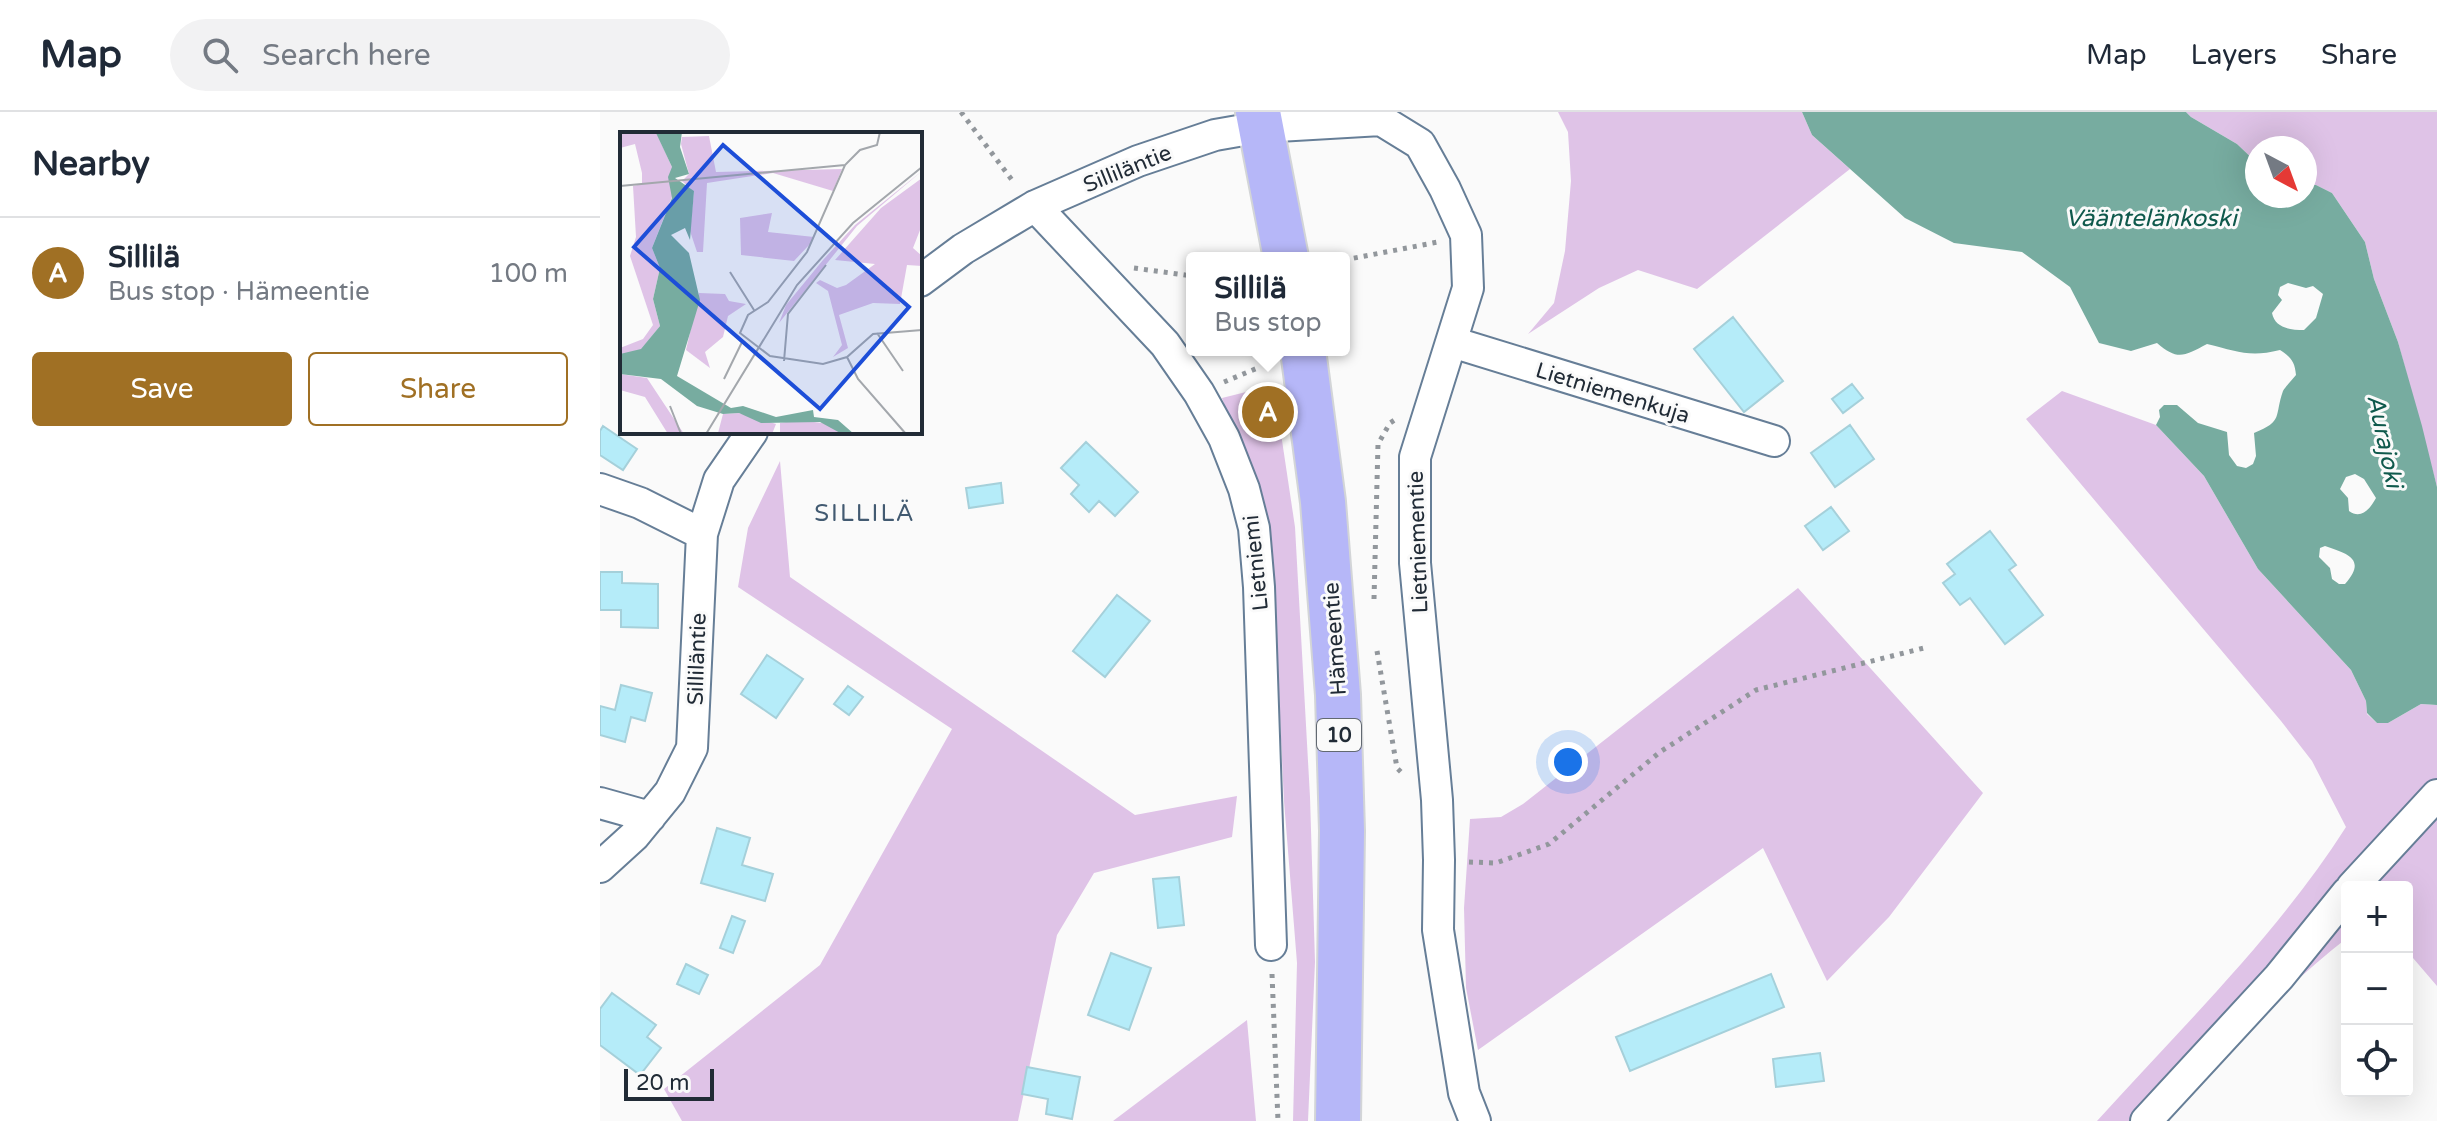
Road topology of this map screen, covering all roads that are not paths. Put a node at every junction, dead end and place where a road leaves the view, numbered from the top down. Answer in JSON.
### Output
{"nodes":[{"id":1,"x":1368,"y":116,"type":"edge"},
{"id":2,"x":1260,"y":119,"type":"edge"},
{"id":3,"x":1035,"y":206,"type":"junction"},
{"id":4,"x":1285,"y":252,"type":"edge"},
{"id":5,"x":922,"y":280,"type":"edge"},
{"id":6,"x":1452,"y":342,"type":"junction"},
{"id":7,"x":1304,"y":356,"type":"edge"},
{"id":8,"x":751,"y":434,"type":"edge"},
{"id":9,"x":1774,"y":441,"type":"dead end"},
{"id":10,"x":600,"y":489,"type":"edge"},
{"id":11,"x":702,"y":534,"type":"junction"},
{"id":12,"x":2437,"y":795,"type":"edge"},
{"id":13,"x":600,"y":803,"type":"edge"},
{"id":14,"x":650,"y":817,"type":"junction"},
{"id":15,"x":600,"y":867,"type":"edge"},
{"id":16,"x":2358,"y":881,"type":"edge"},
{"id":17,"x":2341,"y":900,"type":"edge"},
{"id":18,"x":1271,"y":945,"type":"road end"},
{"id":19,"x":1338,"y":1121,"type":"edge"},
{"id":20,"x":1475,"y":1121,"type":"edge"},
{"id":21,"x":2146,"y":1121,"type":"edge"}],
"edges":[{"from":1,"to":2,"type":"street","name":"Lietniementie"},
{"from":1,"to":6,"type":"street","name":"Lietniementie"},
{"from":2,"to":3,"type":"street","name":"Silliläntie"},
{"from":2,"to":4,"type":"highway"},
{"from":3,"to":5,"type":"street","name":"Silliläntie"},
{"from":3,"to":18,"type":"street","name":"Lietniemi"},
{"from":6,"to":9,"type":"street","name":"Lietniemenkuja"},
{"from":6,"to":20,"type":"street","name":"Lietniementie"},
{"from":7,"to":19,"type":"highway","name":"Hämeentie","number":"10"},
{"from":8,"to":11,"type":"street","name":"Silliläntie"},
{"from":10,"to":11,"type":"street"},
{"from":11,"to":14,"type":"street","name":"Silliläntie"},
{"from":12,"to":16,"type":"street"},
{"from":13,"to":14,"type":"street"},
{"from":14,"to":15,"type":"street","name":"Silliläntie"},
{"from":17,"to":21,"type":"street"}]}
